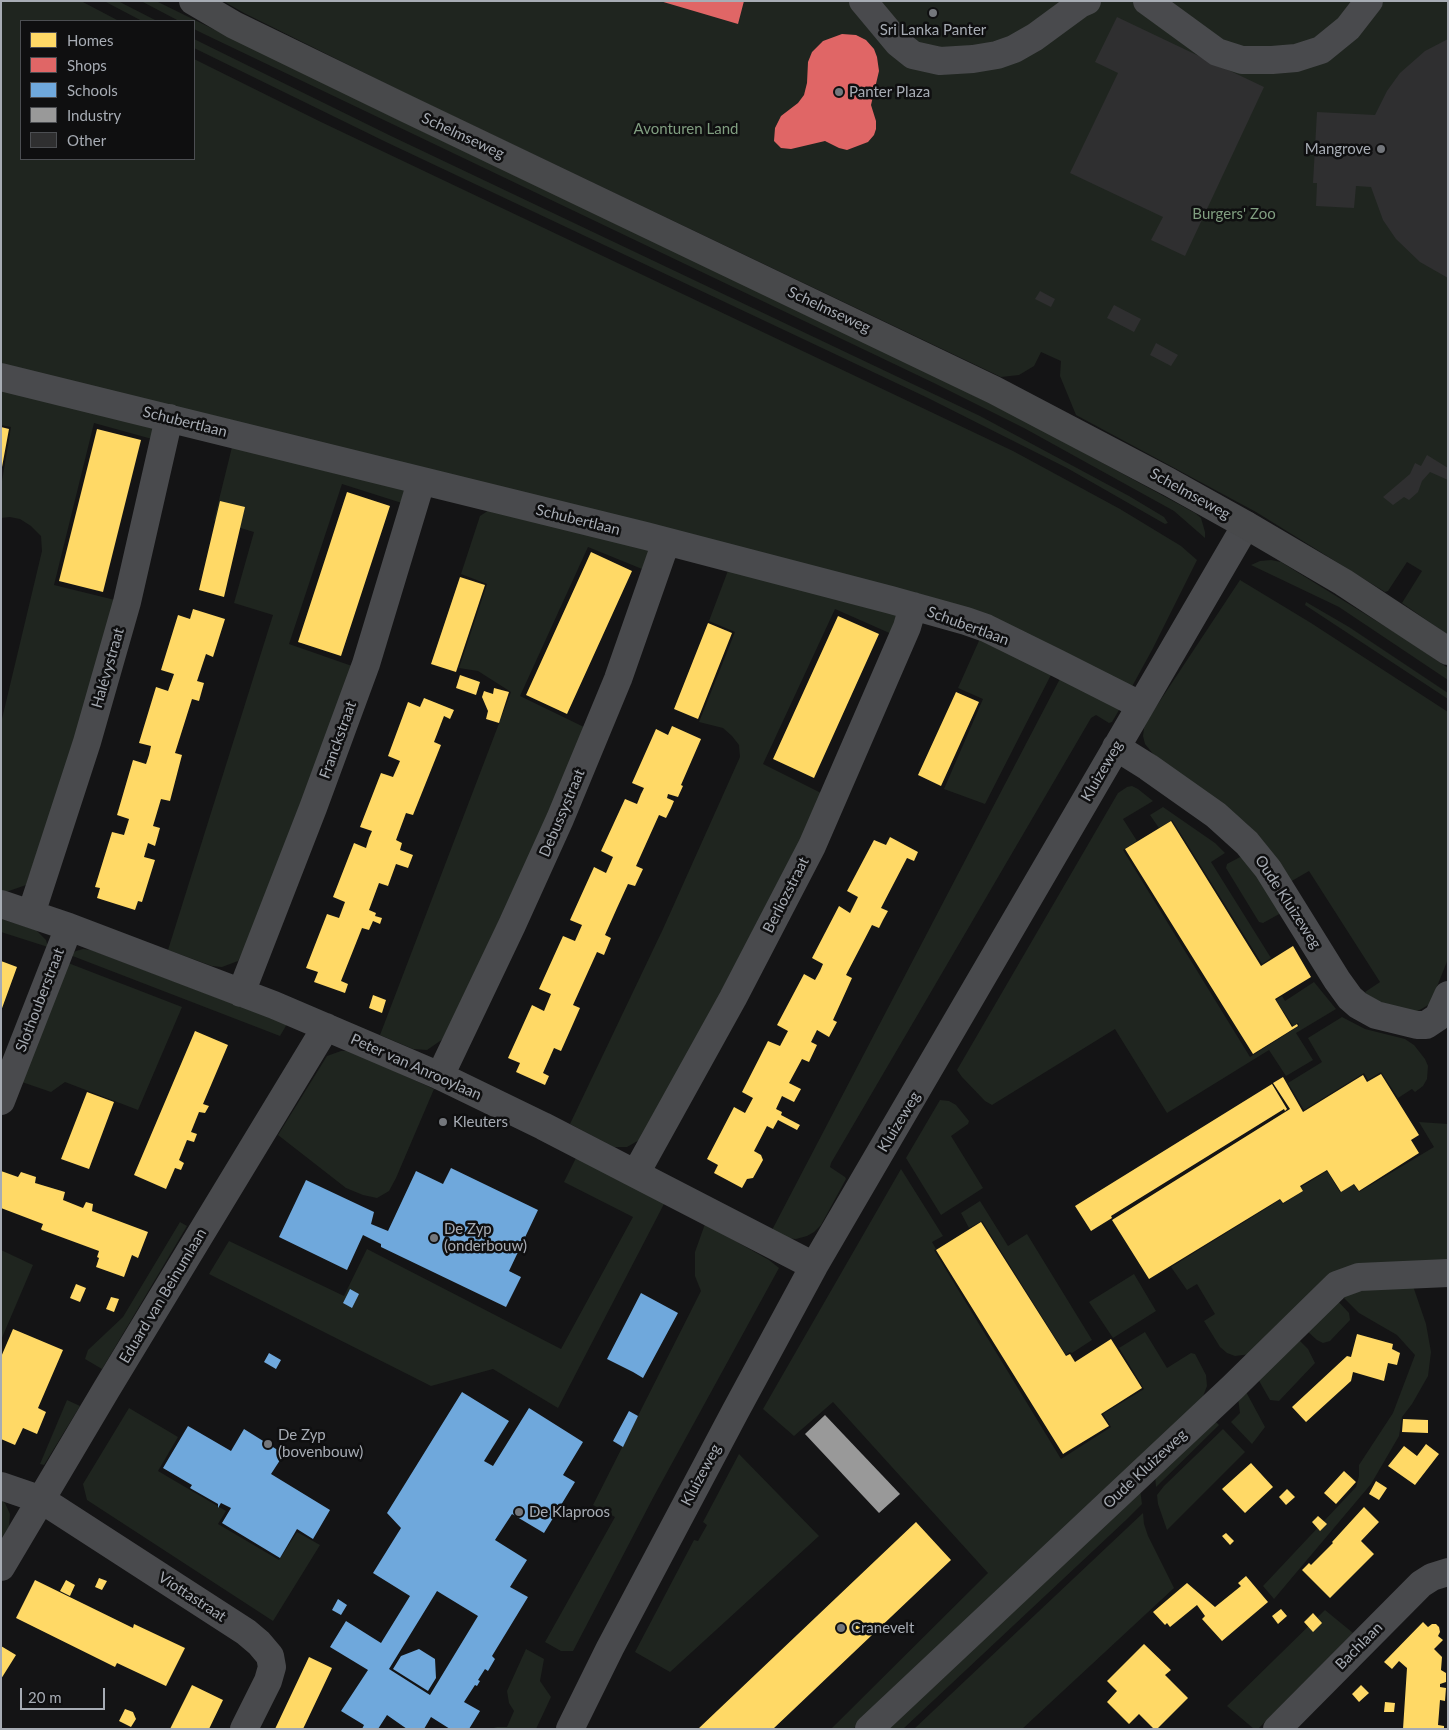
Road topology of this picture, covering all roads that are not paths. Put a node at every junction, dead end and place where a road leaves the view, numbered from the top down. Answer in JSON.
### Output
{"nodes":[{"id":1,"x":193,"y":1,"type":"edge"},
{"id":2,"x":863,"y":1,"type":"edge"},
{"id":3,"x":1087,"y":1,"type":"edge"},
{"id":4,"x":1147,"y":1,"type":"edge"},
{"id":5,"x":1369,"y":1,"type":"edge"},
{"id":6,"x":1,"y":376,"type":"edge"},
{"id":7,"x":169,"y":418,"type":"junction"},
{"id":8,"x":421,"y":482,"type":"junction"},
{"id":9,"x":1246,"y":525,"type":"junction"},
{"id":10,"x":666,"y":542,"type":"junction"},
{"id":11,"x":913,"y":606,"type":"junction"},
{"id":12,"x":1448,"y":651,"type":"edge"},
{"id":13,"x":1140,"y":705,"type":"junction"},
{"id":14,"x":1116,"y":747,"type":"junction"},
{"id":15,"x":1,"y":904,"type":"edge"},
{"id":16,"x":31,"y":914,"type":"junction"},
{"id":17,"x":69,"y":927,"type":"junction"},
{"id":18,"x":241,"y":992,"type":"junction"},
{"id":19,"x":1448,"y":995,"type":"edge"},
{"id":20,"x":326,"y":1027,"type":"junction"},
{"id":21,"x":440,"y":1076,"type":"junction"},
{"id":22,"x":1,"y":1101,"type":"edge"},
{"id":23,"x":636,"y":1173,"type":"junction"},
{"id":24,"x":814,"y":1266,"type":"junction"},
{"id":25,"x":1448,"y":1273,"type":"edge"},
{"id":26,"x":1,"y":1486,"type":"edge"},
{"id":27,"x":42,"y":1500,"type":"junction"},
{"id":28,"x":1,"y":1567,"type":"edge"},
{"id":29,"x":1448,"y":1572,"type":"edge"},
{"id":30,"x":244,"y":1729,"type":"edge"},
{"id":31,"x":570,"y":1729,"type":"edge"},
{"id":32,"x":869,"y":1729,"type":"edge"},
{"id":33,"x":1277,"y":1729,"type":"edge"}],
"edges":[{"from":1,"to":9,"type":"main road","name":"Schelmseweg"},
{"from":2,"to":3,"type":"street"},
{"from":4,"to":5,"type":"street"},
{"from":6,"to":7,"type":"street","name":"Schubertlaan"},
{"from":7,"to":8,"type":"street","name":"Schubertlaan"},
{"from":7,"to":16,"type":"street","name":"Halévystraat"},
{"from":8,"to":10,"type":"street","name":"Schubertlaan"},
{"from":8,"to":18,"type":"street","name":"Franckstraat"},
{"from":9,"to":12,"type":"main road","name":"Schelmseweg"},
{"from":9,"to":13,"type":"street","name":"Kluizeweg"},
{"from":10,"to":11,"type":"street","name":"Schubertlaan"},
{"from":10,"to":21,"type":"street","name":"Debussystraat"},
{"from":11,"to":13,"type":"street","name":"Schubertlaan"},
{"from":11,"to":23,"type":"street","name":"Berliozstraat"},
{"from":13,"to":14,"type":"street","name":"Kluizeweg"},
{"from":14,"to":19,"type":"street","name":"Oude Kluizeweg"},
{"from":14,"to":24,"type":"street","name":"Kluizeweg"},
{"from":15,"to":16,"type":"street","name":"Peter van Anrooylaan"},
{"from":16,"to":17,"type":"street","name":"Peter van Anrooylaan"},
{"from":17,"to":18,"type":"street","name":"Peter van Anrooylaan"},
{"from":17,"to":22,"type":"street","name":"Slothouberstraat"},
{"from":18,"to":20,"type":"street","name":"Peter van Anrooylaan"},
{"from":20,"to":21,"type":"street","name":"Peter van Anrooylaan"},
{"from":20,"to":27,"type":"street","name":"Eduard van Beinumlaan"},
{"from":21,"to":23,"type":"street","name":"Peter van Anrooylaan"},
{"from":23,"to":24,"type":"street","name":"Peter van Anrooylaan"},
{"from":24,"to":31,"type":"street","name":"Kluizeweg"},
{"from":25,"to":32,"type":"street","name":"Oude Kluizeweg"},
{"from":26,"to":27,"type":"street"},
{"from":27,"to":28,"type":"street","name":"Eduard van Beinumlaan"},
{"from":27,"to":30,"type":"street","name":"Viottastraat"},
{"from":29,"to":33,"type":"street","name":"Bachlaan"}]}
